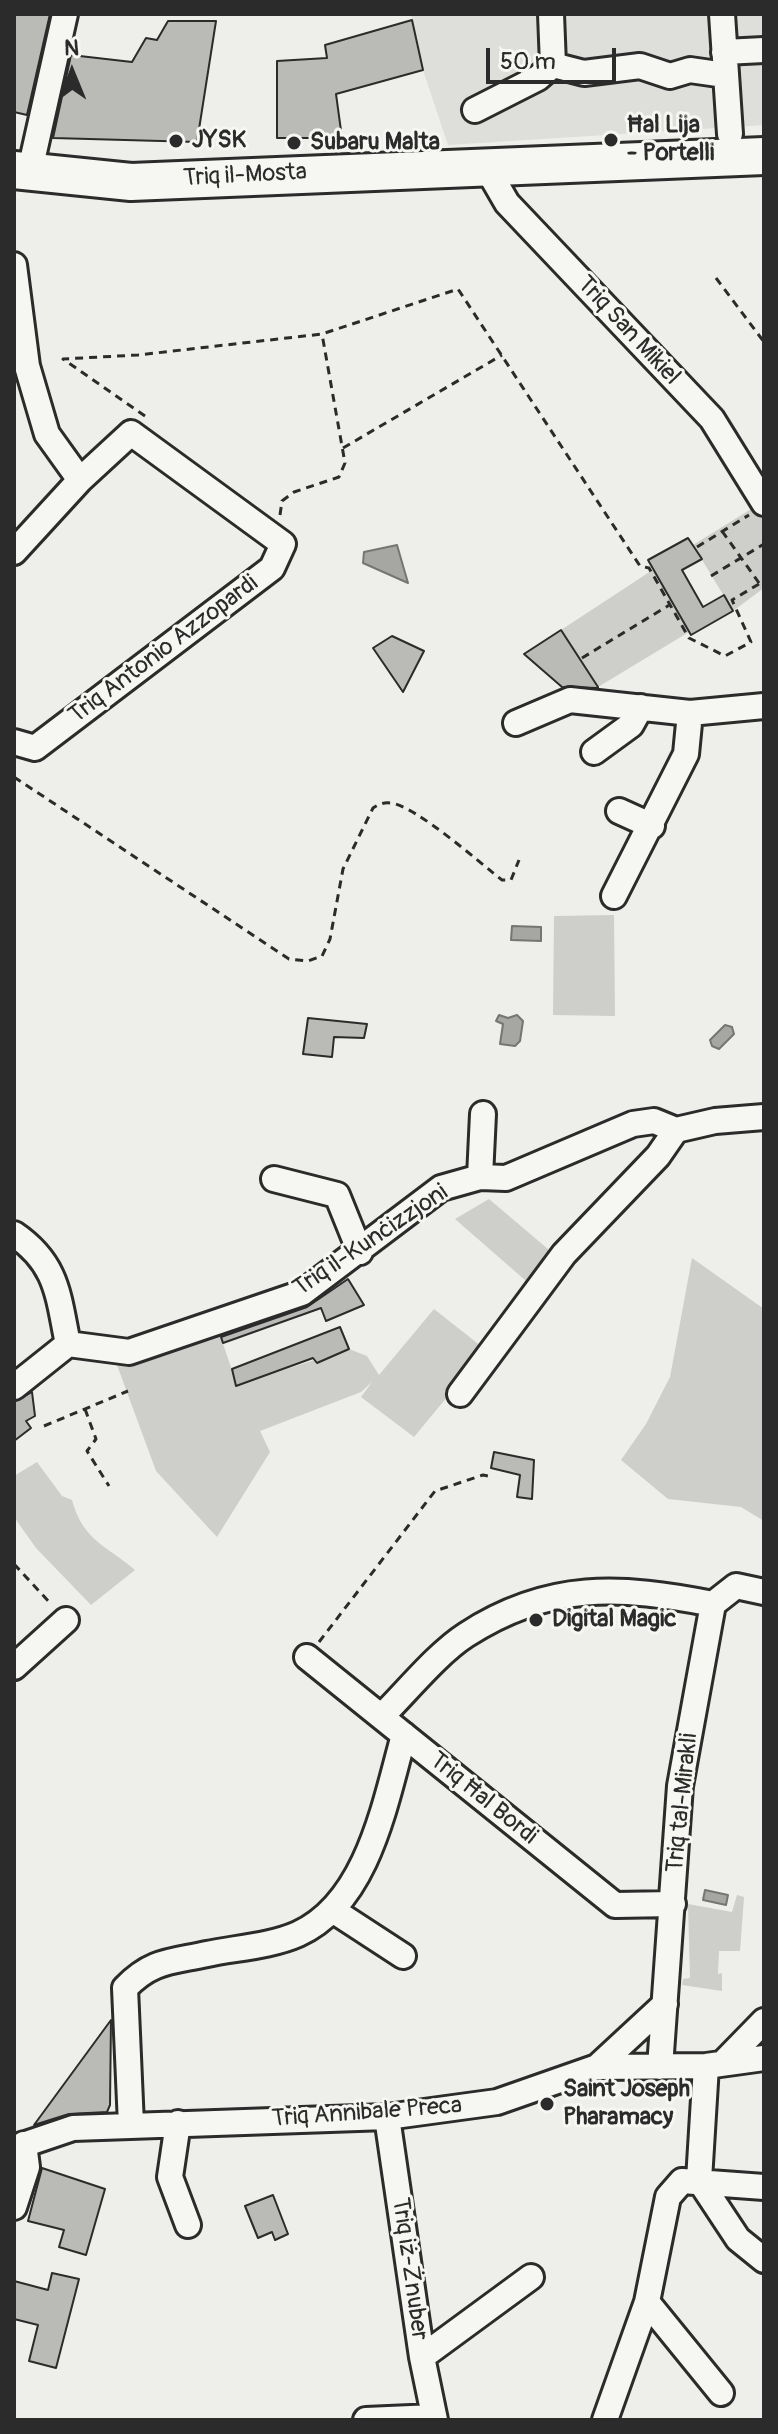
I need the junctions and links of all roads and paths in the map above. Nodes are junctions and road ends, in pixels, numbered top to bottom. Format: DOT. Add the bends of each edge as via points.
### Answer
graph roads {
  1 [pos="65,14"];
  2 [pos="551,14"];
  3 [pos="722,14"];
  4 [pos="764,50"];
  5 [pos="725,63"];
  6 [pos="553,65"];
  7 [pos="475,110"];
  8 [pos="747,134"];
  9 [pos="764,156"];
  10 [pos="20,160"];
  11 [pos="485,165"];
  12 [pos="14,265"];
  13 [pos="716,278"];
  14 [pos="322,334"];
  15 [pos="764,342"];
  16 [pos="502,355"];
  17 [pos="139,426"];
  18 [pos="343,448"];
  19 [pos="80,480"];
  20 [pos="760,507"];
  21 [pos="722,531"];
  22 [pos="285,534"];
  23 [pos="764,544"];
  24 [pos="697,547"];
  25 [pos="14,552"];
  26 [pos="740,558"];
  27 [pos="711,576"];
  28 [pos="762,583"];
  29 [pos="671,604"];
  30 [pos="582,658"];
  31 [pos="764,706"];
  32 [pos="641,707"];
  33 [pos="690,713"];
  34 [pos="516,723"];
  35 [pos="24,745"];
  36 [pos="594,752"];
  37 [pos="14,777"];
  38 [pos="619,811"];
  39 [pos="652,826"];
  40 [pos="519,860"];
  41 [pos="614,896"];
  42 [pos="483,1114"];
  43 [pos="764,1117"];
  44 [pos="676,1130"];
  45 [pos="480,1177"];
  46 [pos="274,1179"];
  47 [pos="14,1234"];
  48 [pos="360,1252"];
  49 [pos="68,1344"];
  50 [pos="14,1387"];
  51 [pos="128,1391"];
  52 [pos="460,1394"];
  53 [pos="85,1409"];
  54 [pos="44,1426"];
  55 [pos="492,1477"];
  56 [pos="109,1486"];
  57 [pos="14,1564"];
  58 [pos="764,1592"];
  59 [pos="713,1604"];
  60 [pos="66,1620"];
  61 [pos="307,1657"];
  62 [pos="14,1667"];
  63 [pos="383,1715"];
  64 [pos="404,1735"];
  65 [pos="673,1904"];
  66 [pos="334,1911"];
  67 [pos="403,1956"];
  68 [pos="665,2004"];
  69 [pos="764,2021"];
  70 [pos="764,2058"];
  71 [pos="715,2064"];
  72 [pos="597,2067"];
  73 [pos="660,2067"];
  74 [pos="387,2117"];
  75 [pos="178,2123"];
  76 [pos="131,2125"];
  77 [pos="19,2146"];
  78 [pos="699,2180"];
  79 [pos="764,2187"];
  80 [pos="14,2207"];
  81 [pos="188,2225"];
  82 [pos="764,2260"];
  83 [pos="531,2277"];
  84 [pos="647,2302"];
  85 [pos="422,2357"];
  86 [pos="721,2393"];
  87 [pos="434,2418"];
  88 [pos="366,2420"];
  89 [pos="605,2420"];
  1 -- 10 [label="street"];
  2 -- 6 [label="street"];
  3 -- 5 [label="street"];
  4 -- 5 [label="street"];
  5 -- 6 [label="street" via="670,76 640,66 584,73"];
  5 -- 8 [label="street"];
  6 -- 7 [label="street"];
  8 -- 10 [label="highway, Triq il-Mosta" via="403,152"];
  9 -- 11 [label="highway, Triq il-Mosta"];
  10 -- 11 [label="highway, Triq il-Mosta" via="131,182"];
  11 -- 20 [label="street, Triq San Mikiel" via="507,203 712,419"];
  12 -- 19 [label="street" via="27,366 47,434"];
  13 -- 15 [label="path"];
  14 -- 16 [label="path" via="458,289"];
  14 -- 17 [label="path" via="63,359"];
  14 -- 18 [label="path"];
  16 -- 18 [label="path"];
  16 -- 29 [label="path" via="640,566 649,568"];
  17 -- 19 [label="street"];
  17 -- 22 [label="street"];
  18 -- 22 [label="path" via="345,463 339,477 282,501 279,514"];
  19 -- 25 [label="street"];
  20 -- 21 [label="path"];
  21 -- 24 [label="path"];
  21 -- 26 [label="path"];
  22 -- 35 [label="street, Triq Antonio Azzopardi" via="272,568"];
  23 -- 26 [label="path"];
  26 -- 27 [label="path"];
  26 -- 28 [label="path"];
  28 -- 29 [label="path" via="732,600 751,642 725,656 689,638"];
  29 -- 30 [label="path"];
  31 -- 33 [label="street"];
  32 -- 33 [label="street"];
  32 -- 34 [label="street" via="570,700"];
  32 -- 36 [label="street" via="631,725"];
  33 -- 39 [label="street" via="686,754"];
  37 -- 40 [label="path" via="289,959 322,956 343,869 373,808 382,803 399,805 480,859 502,880 511,880"];
  38 -- 39 [label="street"];
  39 -- 41 [label="street"];
  42 -- 45 [label="street"];
  43 -- 44 [label="street, Triq il-Kunċizzjoni"];
  44 -- 45 [label="street, Triq il-Kunċizzjoni" via="654,1121 633,1124 506,1178"];
  44 -- 52 [label="street" via="658,1156 564,1254"];
  45 -- 48 [label="street, Triq il-Kunċizzjoni" via="441,1188"];
  46 -- 48 [label="street" via="337,1195"];
  47 -- 49 [label="street" via="36,1249 54,1277"];
  48 -- 49 [label="street, Triq il-Kunċizzjoni" via="302,1293 129,1352"];
  49 -- 50 [label="street"];
  51 -- 53 [label="path"];
  53 -- 54 [label="path"];
  53 -- 56 [label="path" via="96,1439 87,1451"];
  55 -- 61 [label="path" via="483,1475 435,1491"];
  57 -- 60 [label="path"];
  58 -- 59 [label="street" via="736,1586"];
  59 -- 63 [label="street" via="646,1591 587,1590 530,1604 465,1635"];
  59 -- 65 [label="street, Triq tal-Mirakli" via="680,1786"];
  60 -- 62 [label="street"];
  61 -- 63 [label="street, Triq Ħal Bordi"];
  63 -- 64 [label="street, Triq Ħal Bordi"];
  64 -- 65 [label="street, Triq Ħal Bordi" via="615,1905"];
  64 -- 66 [label="street" via="357,1874"];
  65 -- 68 [label="street, Triq tal-Mirakli"];
  66 -- 67 [label="street"];
  66 -- 76 [label="street" via="297,1935 145,1968 125,1988"];
  68 -- 72 [label="street"];
  68 -- 73 [label="street, Triq tal-Mirakli"];
  69 -- 71 [label="street"];
  70 -- 71 [label="street, Triq Annibale Preca"];
  71 -- 73 [label="street, Triq Annibale Preca"];
  71 -- 78 [label="street"];
  72 -- 73 [label="street, Triq Annibale Preca"];
  72 -- 74 [label="street, Triq Annibale Preca" via="497,2102"];
  74 -- 75 [label="street, Triq Annibale Preca"];
  74 -- 85 [label="street, Triq iż-Żnuber"];
  75 -- 76 [label="street, Triq Annibale Preca"];
  75 -- 81 [label="street" via="170,2177"];
  76 -- 77 [label="street, Triq Annibale Preca" via="73,2128"];
  77 -- 80 [label="street" via="27,2167"];
  78 -- 79 [label="street"];
  78 -- 82 [label="street" via="738,2239"];
  78 -- 84 [label="street" via="682,2181 668,2197"];
  83 -- 85 [label="street"];
  84 -- 86 [label="street"];
  84 -- 89 [label="street"];
  85 -- 87 [label="street, Triq iż-Żnuber"];
  87 -- 88 [label="street"];
}
